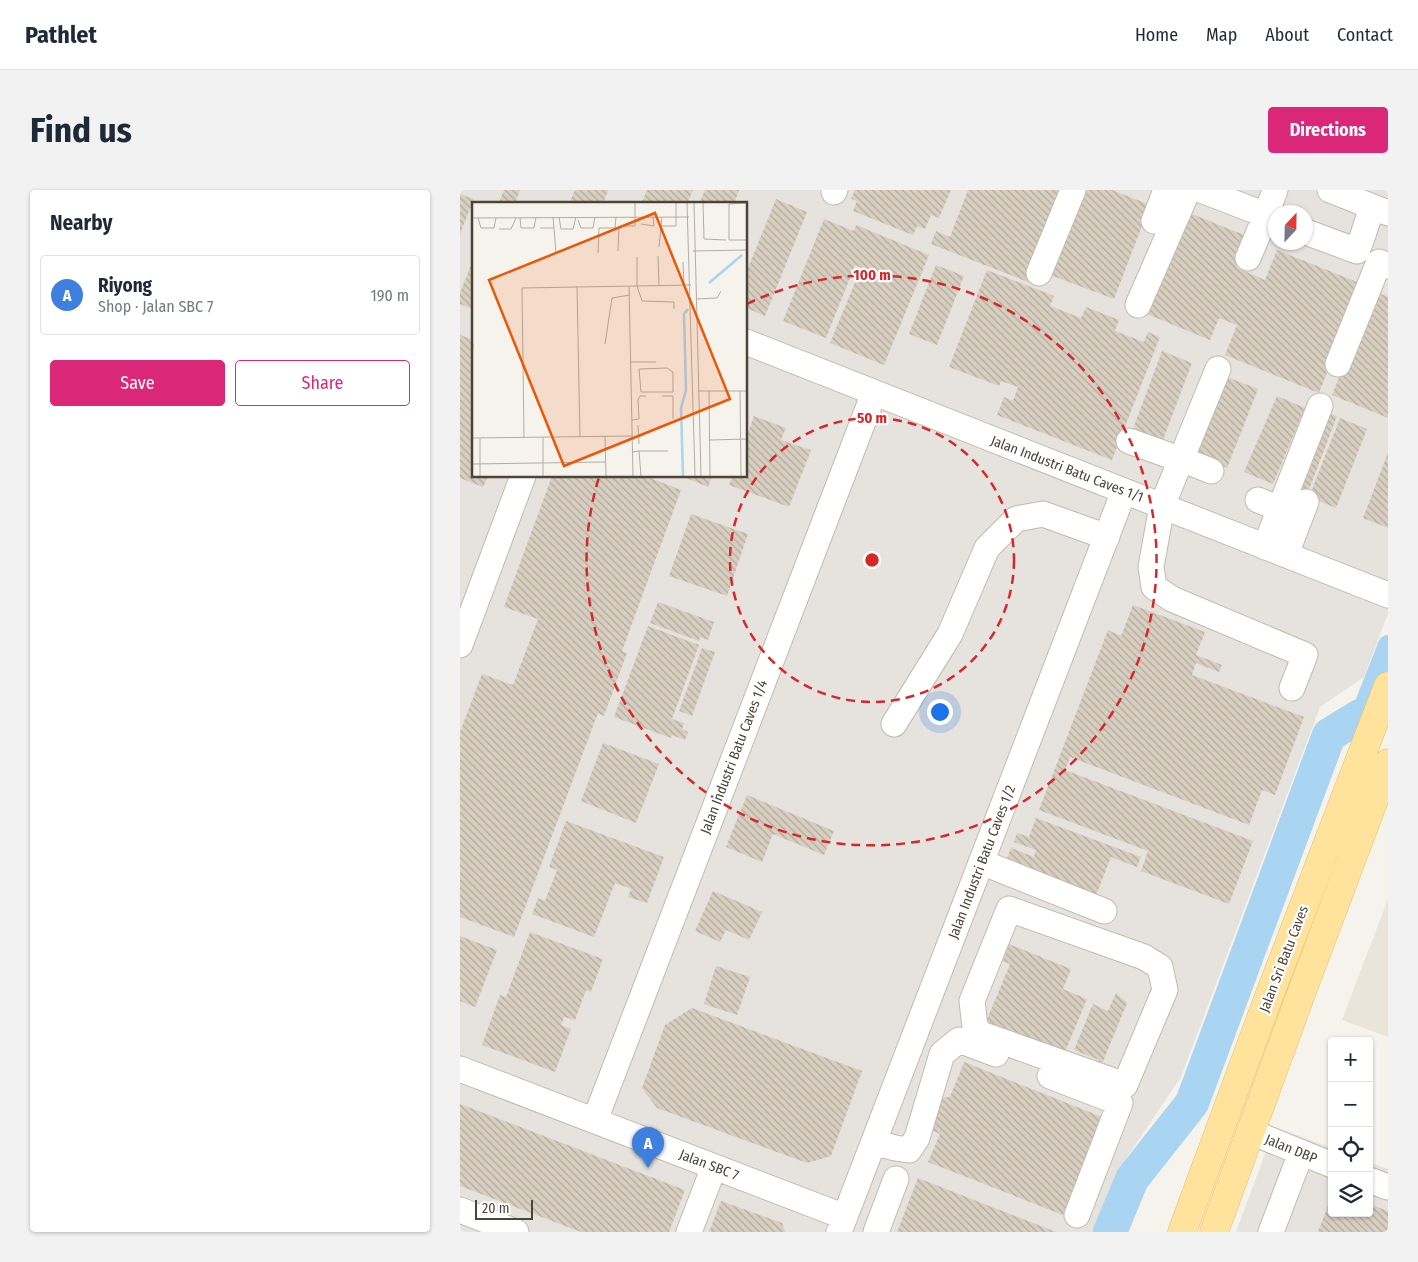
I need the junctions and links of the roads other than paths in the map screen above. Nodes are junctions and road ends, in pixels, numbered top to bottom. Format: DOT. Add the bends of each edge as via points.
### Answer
graph roads {
  1 [pos="1073,190"];
  2 [pos="1166,190"];
  3 [pos="1188,190"];
  4 [pos="1201,190"];
  5 [pos="1275,190"];
  6 [pos="1330,190"];
  7 [pos="1384,211"];
  8 [pos="1266,215"];
  9 [pos="1154,221"];
  10 [pos="1313,235"];
  11 [pos="1248,258"];
  12 [pos="1388,266"];
  13 [pos="1039,273"];
  14 [pos="1138,305"];
  15 [pos="748,343"];
  16 [pos="1213,364"];
  17 [pos="1338,364"];
  18 [pos="874,393"];
  19 [pos="1320,406"];
  20 [pos="1129,441"];
  21 [pos="1174,457"];
  22 [pos="1210,471"];
  23 [pos="522,478"];
  24 [pos="1124,491"];
  25 [pos="1306,502"];
  26 [pos="1155,503"];
  27 [pos="1106,537"];
  28 [pos="1275,550"];
  29 [pos="1388,594"];
  30 [pos="460,645"];
  31 [pos="1388,686"];
  32 [pos="1292,688"];
  33 [pos="894,724"];
  34 [pos="1388,763"];
  35 [pos="981,862"];
  36 [pos="969,893"];
  37 [pos="1009,909"];
  38 [pos="1104,911"];
  39 [pos="912,1041"];
  40 [pos="942,1054"];
  41 [pos="460,1068"];
  42 [pos="594,1120"];
  43 [pos="1250,1132"];
  44 [pos="874,1142"];
  45 [pos="1301,1153"];
  46 [pos="1328,1163"];
  47 [pos="714,1166"];
  48 [pos="859,1181"];
  49 [pos="1373,1181"];
  50 [pos="1388,1187"];
  51 [pos="460,1210"];
  52 [pos="1077,1215"];
  53 [pos="842,1228"];
  54 [pos="516,1232"];
  55 [pos="689,1232"];
  56 [pos="876,1232"];
  57 [pos="1182,1232"];
  58 [pos="1214,1232"];
  59 [pos="1271,1232"];
  1 -- 13 [label="street"];
  2 -- 9 [label="street"];
  3 -- 14 [label="street"];
  4 -- 8 [label="street"];
  5 -- 8 [label="street"];
  6 -- 7 [label="street"];
  7 -- 10 [label="street" via="1356,251"];
  8 -- 11 [label="street"];
  12 -- 17 [label="street" via="1379,262"];
  15 -- 18 [label="street, Jalan Industri Batu Caves 1/1"];
  16 -- 21 [label="street"];
  18 -- 24 [label="street, Jalan Industri Batu Caves 1/1"];
  18 -- 42 [label="street, Jalan Industri Batu Caves 1/4"];
  19 -- 28 [label="street" via="1269,505"];
  20 -- 21 [label="street"];
  21 -- 22 [label="street"];
  21 -- 26 [label="street"];
  23 -- 30 [label="street"];
  24 -- 26 [label="street, Jalan Industri Batu Caves 1/1"];
  24 -- 27 [label="street, Jalan Industri Batu Caves 1/2"];
  25 -- 28 [label="street"];
  26 -- 28 [label="street, Jalan Industri Batu Caves 1/1"];
  26 -- 32 [label="street" via="1151,567 1154,587 1172,599 1305,654"];
  27 -- 33 [label="street" via="1043,514 1016,519 987,548 950,634"];
  27 -- 35 [label="street, Jalan Industri Batu Caves 1/2"];
  28 -- 29 [label="street, Jalan Industri Batu Caves 1/1"];
  31 -- 57 [label="main road, Jalan Sri Batu Caves"];
  34 -- 43 [label="main road, Jalan Sri Batu Caves"];
  35 -- 36 [label="street, Jalan Industri Batu Caves 1/2"];
  35 -- 38 [label="street"];
  36 -- 37 [label="street"];
  36 -- 39 [label="street, Jalan Industri Batu Caves 1/2"];
  37 -- 37 [label="street" via="972,1001 975,1027 981,1034 1125,1085 1166,990 1160,967 1144,958"];
  39 -- 40 [label="street"];
  39 -- 44 [label="street, Jalan Industri Batu Caves 1/2"];
  40 -- 44 [label="street" via="917,1138 909,1150"];
  40 -- 52 [label="street" via="959,1040 1120,1103"];
  41 -- 42 [label="street, Jalan SBC 7"];
  42 -- 47 [label="street, Jalan SBC 7"];
  43 -- 45 [label="street, Jalan DBP"];
  43 -- 58 [label="main road, Jalan Sri Batu Caves"];
  44 -- 48 [label="street, Jalan Industri Batu Caves 1/2"];
  45 -- 46 [label="street, Jalan DBP"];
  45 -- 59 [label="street"];
  47 -- 53 [label="street, Jalan SBC 7"];
  47 -- 55 [label="street"];
  48 -- 53 [label="street, Jalan Industri Batu Caves 1/2"];
  48 -- 56 [label="street" via="894,1186"];
  49 -- 50 [label="street"];
  51 -- 54 [label="street"];
}
